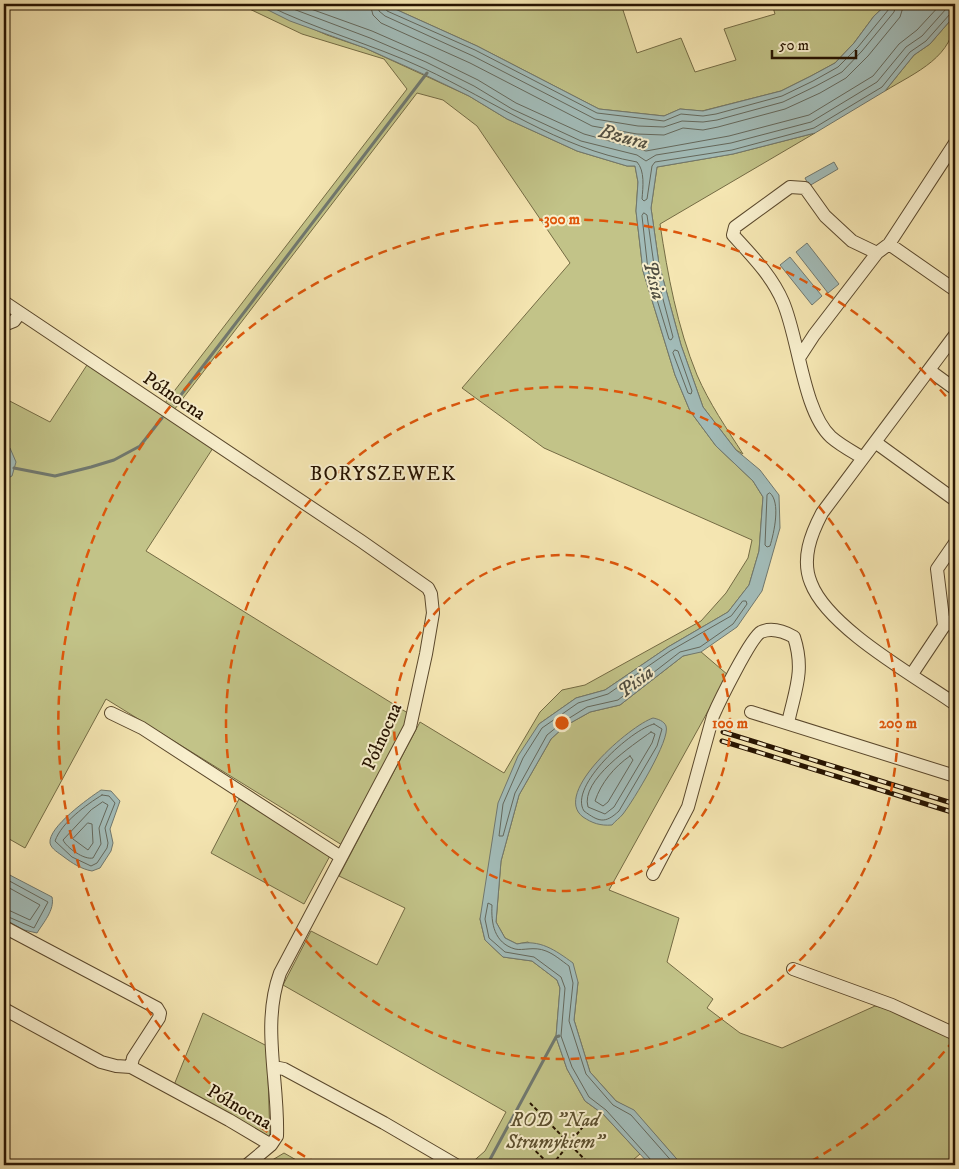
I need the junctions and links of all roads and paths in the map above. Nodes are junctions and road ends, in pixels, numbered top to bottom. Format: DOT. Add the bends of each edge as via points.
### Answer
graph roads {
  1 [pos="955,142"];
  2 [pos="889,244"];
  3 [pos="877,253"];
  4 [pos="955,290"];
  5 [pos="4,302"];
  6 [pos="20,313"];
  7 [pos="4,325"];
  8 [pos="955,335"];
  9 [pos="799,358"];
  10 [pos="929,370"];
  11 [pos="955,389"];
  12 [pos="875,442"];
  13 [pos="863,458"];
  14 [pos="955,500"];
  15 [pos="955,543"];
  16 [pos="955,620"];
  17 [pos="944,626"];
  18 [pos="912,674"];
  19 [pos="955,704"];
  20 [pos="111,712"];
  21 [pos="751,712"];
  22 [pos="788,723"];
  23 [pos="955,776"];
  24 [pos="341,857"];
  25 [pos="653,874"];
  26 [pos="4,927"];
  27 [pos="793,969"];
  28 [pos="4,1009"];
  29 [pos="955,1034"];
  30 [pos="131,1066"];
  31 [pos="274,1067"];
  32 [pos="530,1103"];
  33 [pos="590,1118"];
  34 [pos="516,1133"];
  35 [pos="570,1144"];
  36 [pos="271,1145"];
  37 [pos="248,1165"];
  38 [pos="456,1165"];
  39 [pos="551,1165"];
  40 [pos="590,1165"];
  1 -- 2 [label="street"];
  2 -- 3 [label="street"];
  2 -- 4 [label="street"];
  3 -- 9 [label="street"];
  3 -- 9 [label="street" via="852,241 825,216 805,188 790,187 735,227 733,236 771,278 783,300"];
  5 -- 6 [label="street, Północna"];
  6 -- 7 [label="street" via="14,321"];
  6 -- 24 [label="street, Północna" via="428,588 433,613 410,727"];
  8 -- 10 [label="street"];
  9 -- 13 [label="street" via="815,414 831,437"];
  10 -- 11 [label="street"];
  10 -- 12 [label="street"];
  12 -- 13 [label="street"];
  12 -- 14 [label="street"];
  13 -- 18 [label="street" via="811,534 808,552 810,582 830,611 852,634"];
  15 -- 17 [label="street" via="937,569"];
  16 -- 17 [label="street"];
  17 -- 18 [label="street"];
  18 -- 19 [label="street"];
  20 -- 24 [label="street" via="142,728"];
  21 -- 22 [label="street"];
  22 -- 23 [label="street"];
  22 -- 25 [label="street" via="801,666 800,655 794,637 770,629 759,632 719,703 710,724 688,807"];
  24 -- 31 [label="street, Północna" via="280,972 273,992"];
  26 -- 30 [label="street" via="157,1008 159,1018"];
  27 -- 29 [label="street" via="892,1005"];
  28 -- 30 [label="street" via="101,1062"];
  30 -- 36 [label="street, Północna"];
  31 -- 36 [label="street, Północna" via="277,1136"];
  31 -- 38 [label="street" via="284,1069"];
  32 -- 35 [label="path"];
  33 -- 35 [label="path"];
  34 -- 39 [label="path"];
  35 -- 39 [label="path"];
  35 -- 40 [label="path"];
  36 -- 37 [label="street"];
}
